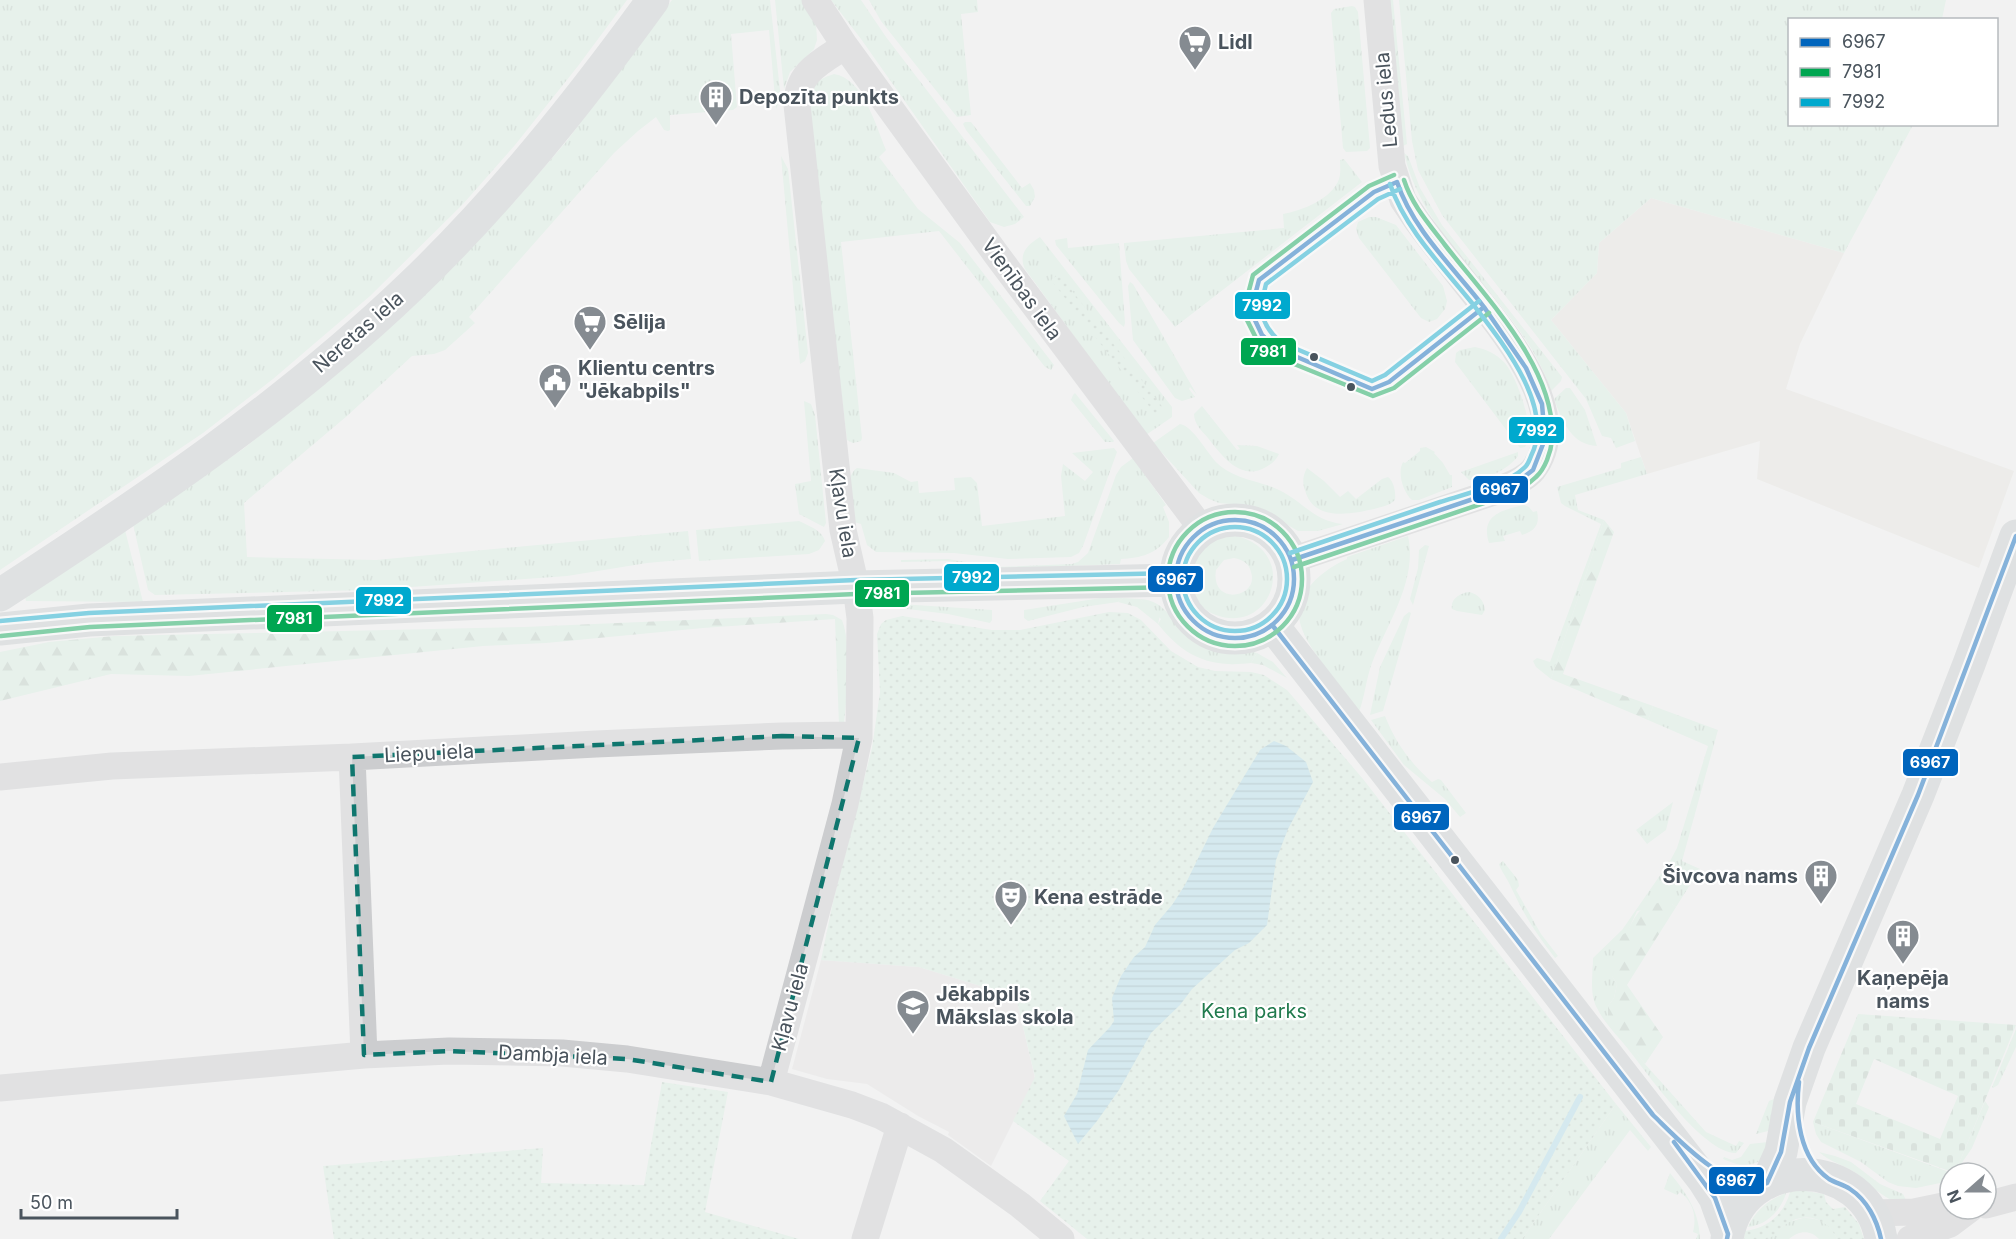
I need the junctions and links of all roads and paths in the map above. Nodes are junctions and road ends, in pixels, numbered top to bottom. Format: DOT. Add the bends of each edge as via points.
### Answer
graph roads {
  1 [pos="653,0"];
  2 [pos="815,0"];
  3 [pos="1377,0"];
  4 [pos="845,46"];
  5 [pos="1202,529"];
  6 [pos="2014,548"];
  7 [pos="1292,560"];
  8 [pos="1176,580"];
  9 [pos="856,587"];
  10 [pos="0,595"];
  11 [pos="1273,626"];
  12 [pos="0,629"];
  13 [pos="859,738"];
  14 [pos="352,757"];
  15 [pos="0,777"];
  16 [pos="364,1055"];
  17 [pos="1799,1078"];
  18 [pos="771,1082"];
  19 [pos="0,1088"];
  20 [pos="1653,1115"];
  21 [pos="900,1126"];
  22 [pos="1826,1177"];
  23 [pos="1765,1184"];
  24 [pos="2016,1197"];
  25 [pos="1998,1202"];
  26 [pos="1938,1207"];
  27 [pos="1954,1221"];
  28 [pos="1876,1226"];
  29 [pos="1727,1236"];
  30 [pos="865,1239"];
  31 [pos="1061,1239"];
  32 [pos="1910,1239"];
  1 -- 10 [label="main road, Neretas iela" via="519,173 401,295 233,436"];
  2 -- 4 [label="street"];
  3 -- 7 [label="street, Ledus iela" via="1392,166 1403,200 1518,353 1541,404 1544,452 1525,477 1494,492"];
  4 -- 5 [label="street, Vienības iela" via="1080,369"];
  4 -- 9 [label="street, Kļavu iela" via="804,78 797,105 843,530"];
  5 -- 7 [label="main road" via="1222,520 1244,520 1265,527 1282,541"];
  5 -- 8 [label="main road" via="1178,560"];
  6 -- 17 [label="main road" via="1918,795"];
  7 -- 11 [label="main road" via="1292,596"];
  8 -- 9 [label="main road"];
  8 -- 11 [label="main road" via="1180,602 1192,620 1210,633 1231,638 1253,636"];
  9 -- 12 [label="main road" via="89,620"];
  9 -- 13 [label="street, Kļavu iela" via="860,618"];
  11 -- 20 [label="main road"];
  13 -- 14 [label="street, Liepu iela" via="782,736"];
  13 -- 18 [label="street, Kļavu iela"];
  14 -- 15 [label="street, Liepu iela" via="112,766"];
  14 -- 16 [label="street"];
  16 -- 18 [label="street, Dambja iela" via="448,1051 562,1053"];
  16 -- 19 [label="street, Dambja iela"];
  17 -- 22 [label="main road" via="1801,1134"];
  17 -- 23 [label="main road" via="1787,1110 1781,1152"];
  18 -- 21 [label="street, Dambja iela" via="859,1107"];
  20 -- 23 [label="main road" via="1714,1170 1750,1183"];
  20 -- 29 [label="main road" via="1711,1191"];
  21 -- 30 [label="street"];
  21 -- 31 [label="street, Dambja iela" via="943,1150"];
  22 -- 23 [label="main road" via="1786,1175"];
  22 -- 28 [label="main road" via="1853,1190"];
  23 -- 29 [label="main road" via="1740,1205"];
  24 -- 25 [label="street"];
  26 -- 28 [label="street"];
  27 -- 32 [label="street"];
}
